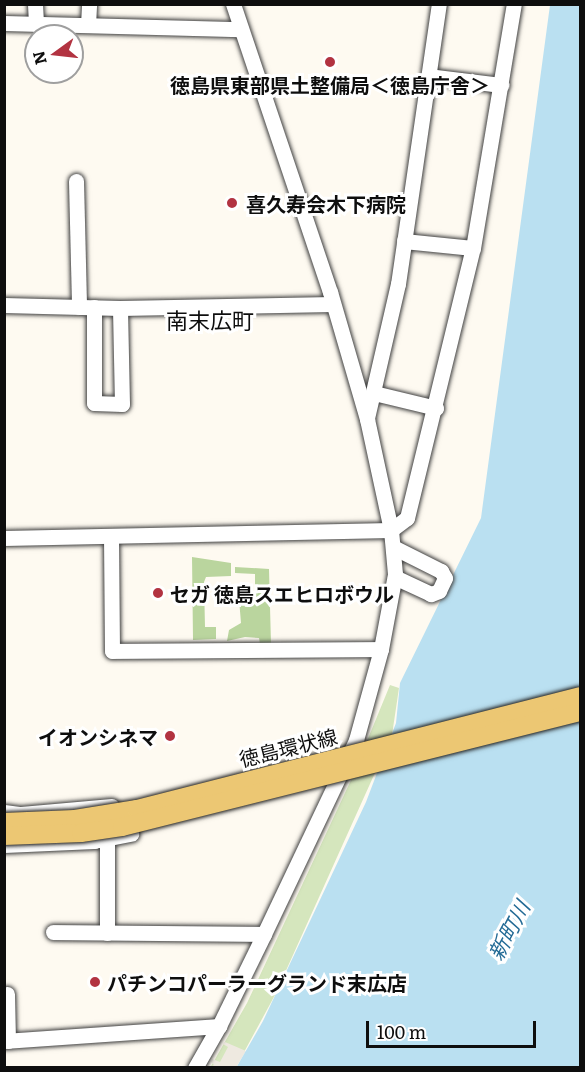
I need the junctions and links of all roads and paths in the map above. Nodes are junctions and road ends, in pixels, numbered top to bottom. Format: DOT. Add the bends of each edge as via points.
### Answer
graph roads {
  1 [pos="35,4"];
  2 [pos="89,4"];
  3 [pos="233,4"];
  4 [pos="439,4"];
  5 [pos="514,4"];
  6 [pos="4,23"];
  7 [pos="36,24"];
  8 [pos="84,25"];
  9 [pos="88,25"];
  10 [pos="241,28"];
  11 [pos="429,76"];
  12 [pos="501,85"];
  13 [pos="76,181"];
  14 [pos="404,241"];
  15 [pos="473,248"];
  16 [pos="333,304"];
  17 [pos="4,305"];
  18 [pos="86,307"];
  19 [pos="120,308"];
  20 [pos="374,393"];
  21 [pos="436,408"];
  22 [pos="367,418"];
  23 [pos="391,530"];
  24 [pos="111,536"];
  25 [pos="4,538"];
  26 [pos="393,547"];
  27 [pos="395,577"];
  28 [pos="381,649"];
  29 [pos="580,696"];
  30 [pos="580,712"];
  31 [pos="343,768"];
  32 [pos="325,773"];
  33 [pos="189,792"];
  34 [pos="126,804"];
  35 [pos="54,810"];
  36 [pos="4,812"];
  37 [pos="197,817"];
  38 [pos="4,822"];
  39 [pos="127,835"];
  40 [pos="4,836"];
  41 [pos="107,838"];
  42 [pos="53,844"];
  43 [pos="4,845"];
  44 [pos="53,932"];
  45 [pos="107,933"];
  46 [pos="264,934"];
  47 [pos="7,994"];
  48 [pos="219,1026"];
  49 [pos="6,1041"];
  50 [pos="195,1068"];
  1 -- 7 [label="street"];
  2 -- 9 [label="street"];
  3 -- 10 [label="street"];
  4 -- 11 [label="street"];
  5 -- 12 [label="street"];
  6 -- 7 [label="street"];
  8 -- 9 [label="street"];
  9 -- 10 [label="street"];
  10 -- 16 [label="street"];
  11 -- 12 [label="street"];
  11 -- 14 [label="street"];
  12 -- 15 [label="street"];
  13 -- 18 [label="street"];
  14 -- 15 [label="street"];
  14 -- 20 [label="street"];
  15 -- 21 [label="street"];
  16 -- 19 [label="street"];
  16 -- 22 [label="street"];
  17 -- 18 [label="street"];
  18 -- 19 [label="street"];
  18 -- 19 [label="street" via="94,403 122,404"];
  20 -- 21 [label="street"];
  20 -- 22 [label="street"];
  21 -- 23 [label="street" via="407,518"];
  22 -- 23 [label="street"];
  23 -- 24 [label="street"];
  23 -- 26 [label="street"];
  24 -- 25 [label="street"];
  24 -- 28 [label="street" via="112,651"];
  26 -- 27 [label="street"];
  26 -- 27 [label="street" via="441,571 445,578 440,591 431,594"];
  27 -- 28 [label="street"];
  28 -- 31 [label="street" via="356,741"];
  29 -- 38 [label="main road, 徳島環状線, bridge" via="137,809 75,819"];
  30 -- 40 [label="main road, 徳島環状線, bridge" via="122,827"];
  31 -- 32 [label="street"];
  31 -- 46 [label="street"];
  32 -- 33 [label="street" via="247,779"];
  32 -- 37 [label="street"];
  33 -- 34 [label="street"];
  33 -- 37 [label="street"];
  34 -- 35 [label="street"];
  34 -- 39 [label="street"];
  35 -- 36 [label="street"];
  35 -- 42 [label="street"];
  37 -- 39 [label="street"];
  39 -- 41 [label="street"];
  41 -- 42 [label="street"];
  41 -- 45 [label="street"];
  42 -- 43 [label="street"];
  44 -- 45 [label="street"];
  45 -- 46 [label="street"];
  46 -- 48 [label="street"];
  47 -- 49 [label="street"];
  48 -- 49 [label="street"];
  48 -- 50 [label="street"];
}
